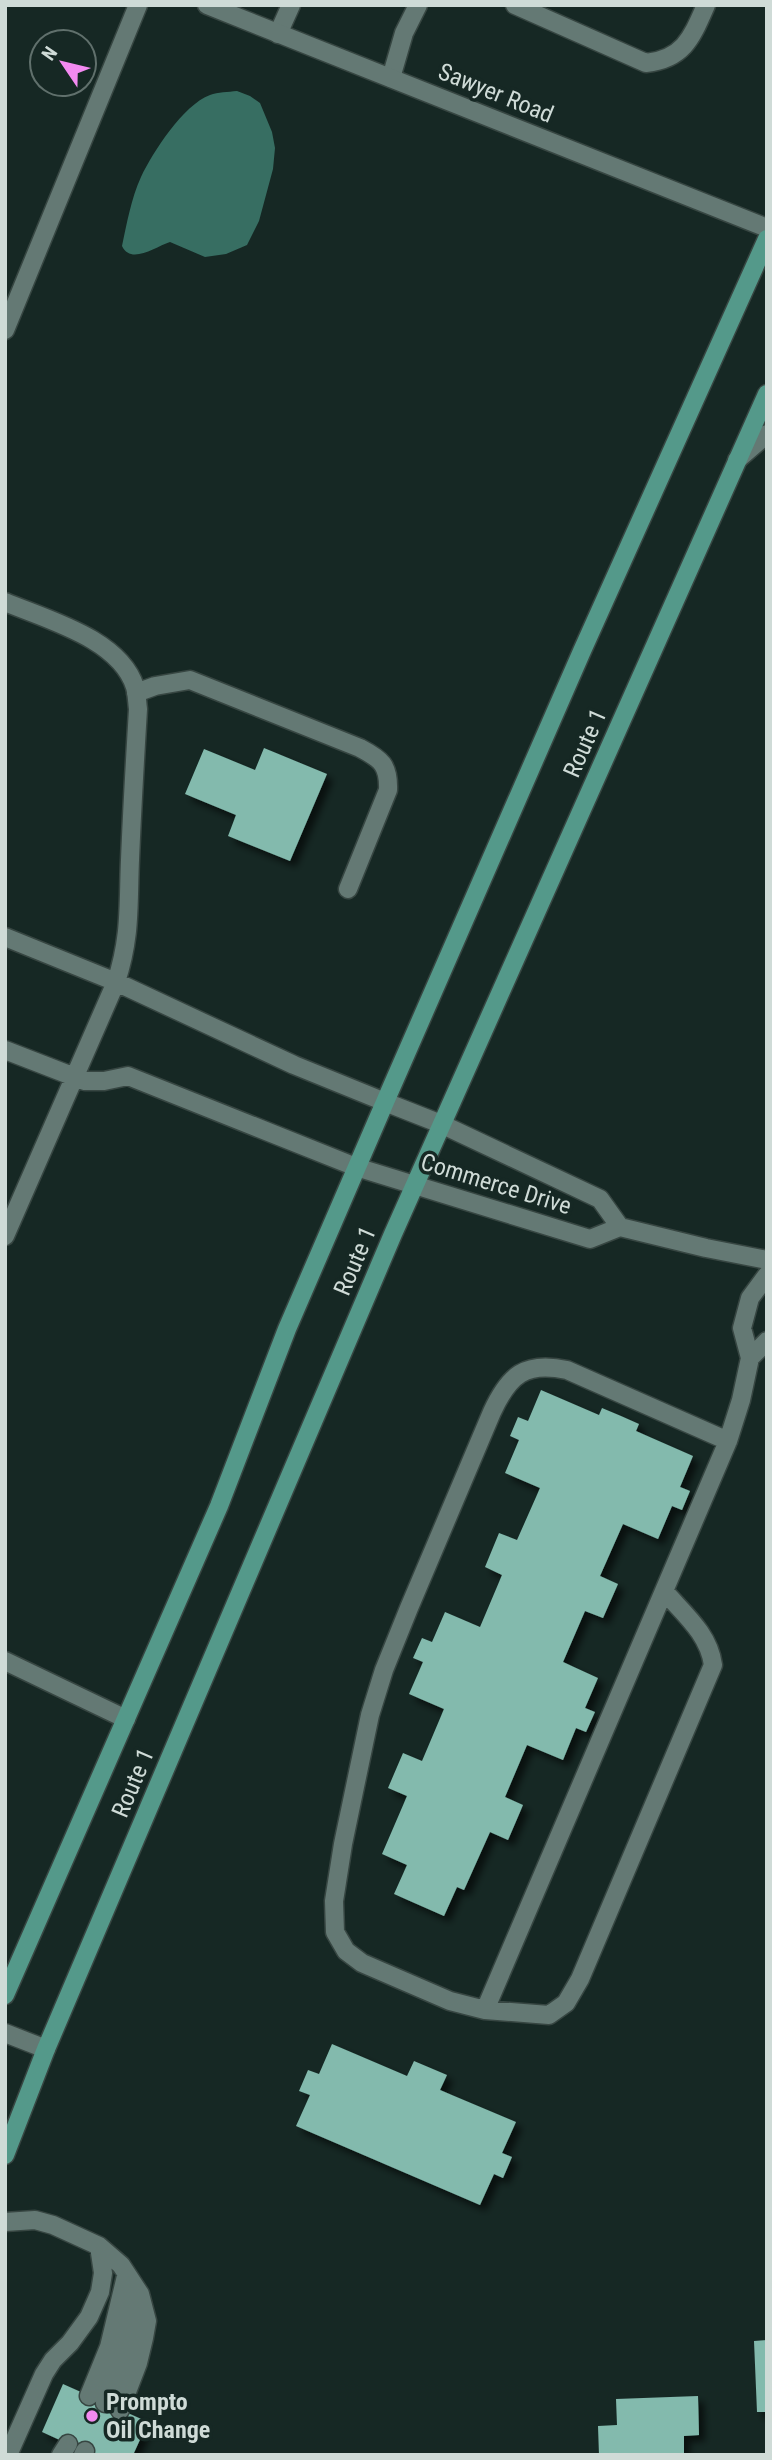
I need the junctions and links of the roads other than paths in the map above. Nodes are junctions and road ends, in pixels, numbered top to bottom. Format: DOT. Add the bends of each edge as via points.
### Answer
graph roads {
  1 [pos="138,5"];
  2 [pos="207,5"];
  3 [pos="292,5"];
  4 [pos="418,5"];
  5 [pos="515,5"];
  6 [pos="706,5"];
  7 [pos="278,34"];
  8 [pos="391,78"];
  9 [pos="767,228"];
  10 [pos="767,239"];
  11 [pos="5,330"];
  12 [pos="767,394"];
  13 [pos="767,434"];
  14 [pos="737,460"];
  15 [pos="5,602"];
  16 [pos="136,693"];
  17 [pos="348,889"];
  18 [pos="5,937"];
  19 [pos="116,982"];
  20 [pos="5,1050"];
  21 [pos="73,1078"];
  22 [pos="384,1102"];
  23 [pos="441,1124"];
  24 [pos="356,1167"];
  25 [pos="415,1185"];
  26 [pos="620,1227"];
  27 [pos="5,1236"];
  28 [pos="767,1260"];
  29 [pos="767,1275"];
  30 [pos="767,1341"];
  31 [pos="750,1358"];
  32 [pos="728,1441"];
  33 [pos="664,1591"];
  34 [pos="5,1661"];
  35 [pos="126,1718"];
  36 [pos="5,1995"];
  37 [pos="485,2010"];
  38 [pos="5,2033"];
  39 [pos="46,2049"];
  40 [pos="5,2155"];
  41 [pos="5,2222"];
  42 [pos="99,2246"];
  43 [pos="127,2273"];
  44 [pos="8,2455"];
  1 -- 11 [label="street"];
  2 -- 7 [label="street, Sawyer Road"];
  3 -- 7 [label="street"];
  4 -- 8 [label="street"];
  5 -- 6 [label="street" via="646,63 665,61 685,46"];
  7 -- 8 [label="street, Sawyer Road"];
  8 -- 9 [label="street, Sawyer Road"];
  10 -- 22 [label="main road, Route 1"];
  12 -- 14 [label="main road, Route 1"];
  13 -- 14 [label="street"];
  14 -- 23 [label="main road, Route 1"];
  15 -- 16 [label="street" via="111,652 124,666"];
  16 -- 17 [label="street" via="190,680 360,748 381,761 389,777 388,790"];
  16 -- 19 [label="street" via="130,922"];
  18 -- 19 [label="street, Commerce Drive"];
  19 -- 21 [label="street"];
  19 -- 22 [label="street, Commerce Drive"];
  20 -- 21 [label="street, Commerce Drive"];
  21 -- 24 [label="street, Commerce Drive" via="104,1081 128,1076"];
  21 -- 27 [label="street"];
  22 -- 23 [label="street, Commerce Drive"];
  22 -- 24 [label="main road, Route 1"];
  23 -- 25 [label="main road, Route 1"];
  23 -- 26 [label="street, Commerce Drive" via="600,1199"];
  24 -- 25 [label="street, Commerce Drive"];
  24 -- 35 [label="main road, Route 1" via="219,1506"];
  25 -- 26 [label="street, Commerce Drive" via="590,1239"];
  25 -- 39 [label="main road, Route 1"];
  26 -- 28 [label="street"];
  29 -- 31 [label="street" via="750,1298 742,1328"];
  30 -- 31 [label="street"];
  31 -- 32 [label="street"];
  32 -- 33 [label="street"];
  32 -- 37 [label="street" via="566,1370 539,1366 507,1384 471,1461 370,1714 334,1901 335,1932 346,1951 362,1963 450,2001"];
  33 -- 37 [label="street"];
  33 -- 37 [label="street" via="706,1640 713,1665 579,1979 566,2003 549,2015"];
  34 -- 35 [label="street"];
  35 -- 36 [label="main road, Route 1"];
  38 -- 39 [label="street"];
  39 -- 40 [label="main road, Route 1"];
  41 -- 42 [label="street" via="44,2222"];
  42 -- 43 [label="street"];
  42 -- 44 [label="street" via="100,2292 89,2317 44,2374"];
  43 -- 43 [label="street" via="140,2294 146,2321 138,2363 104,2403 110,2347"];
}
